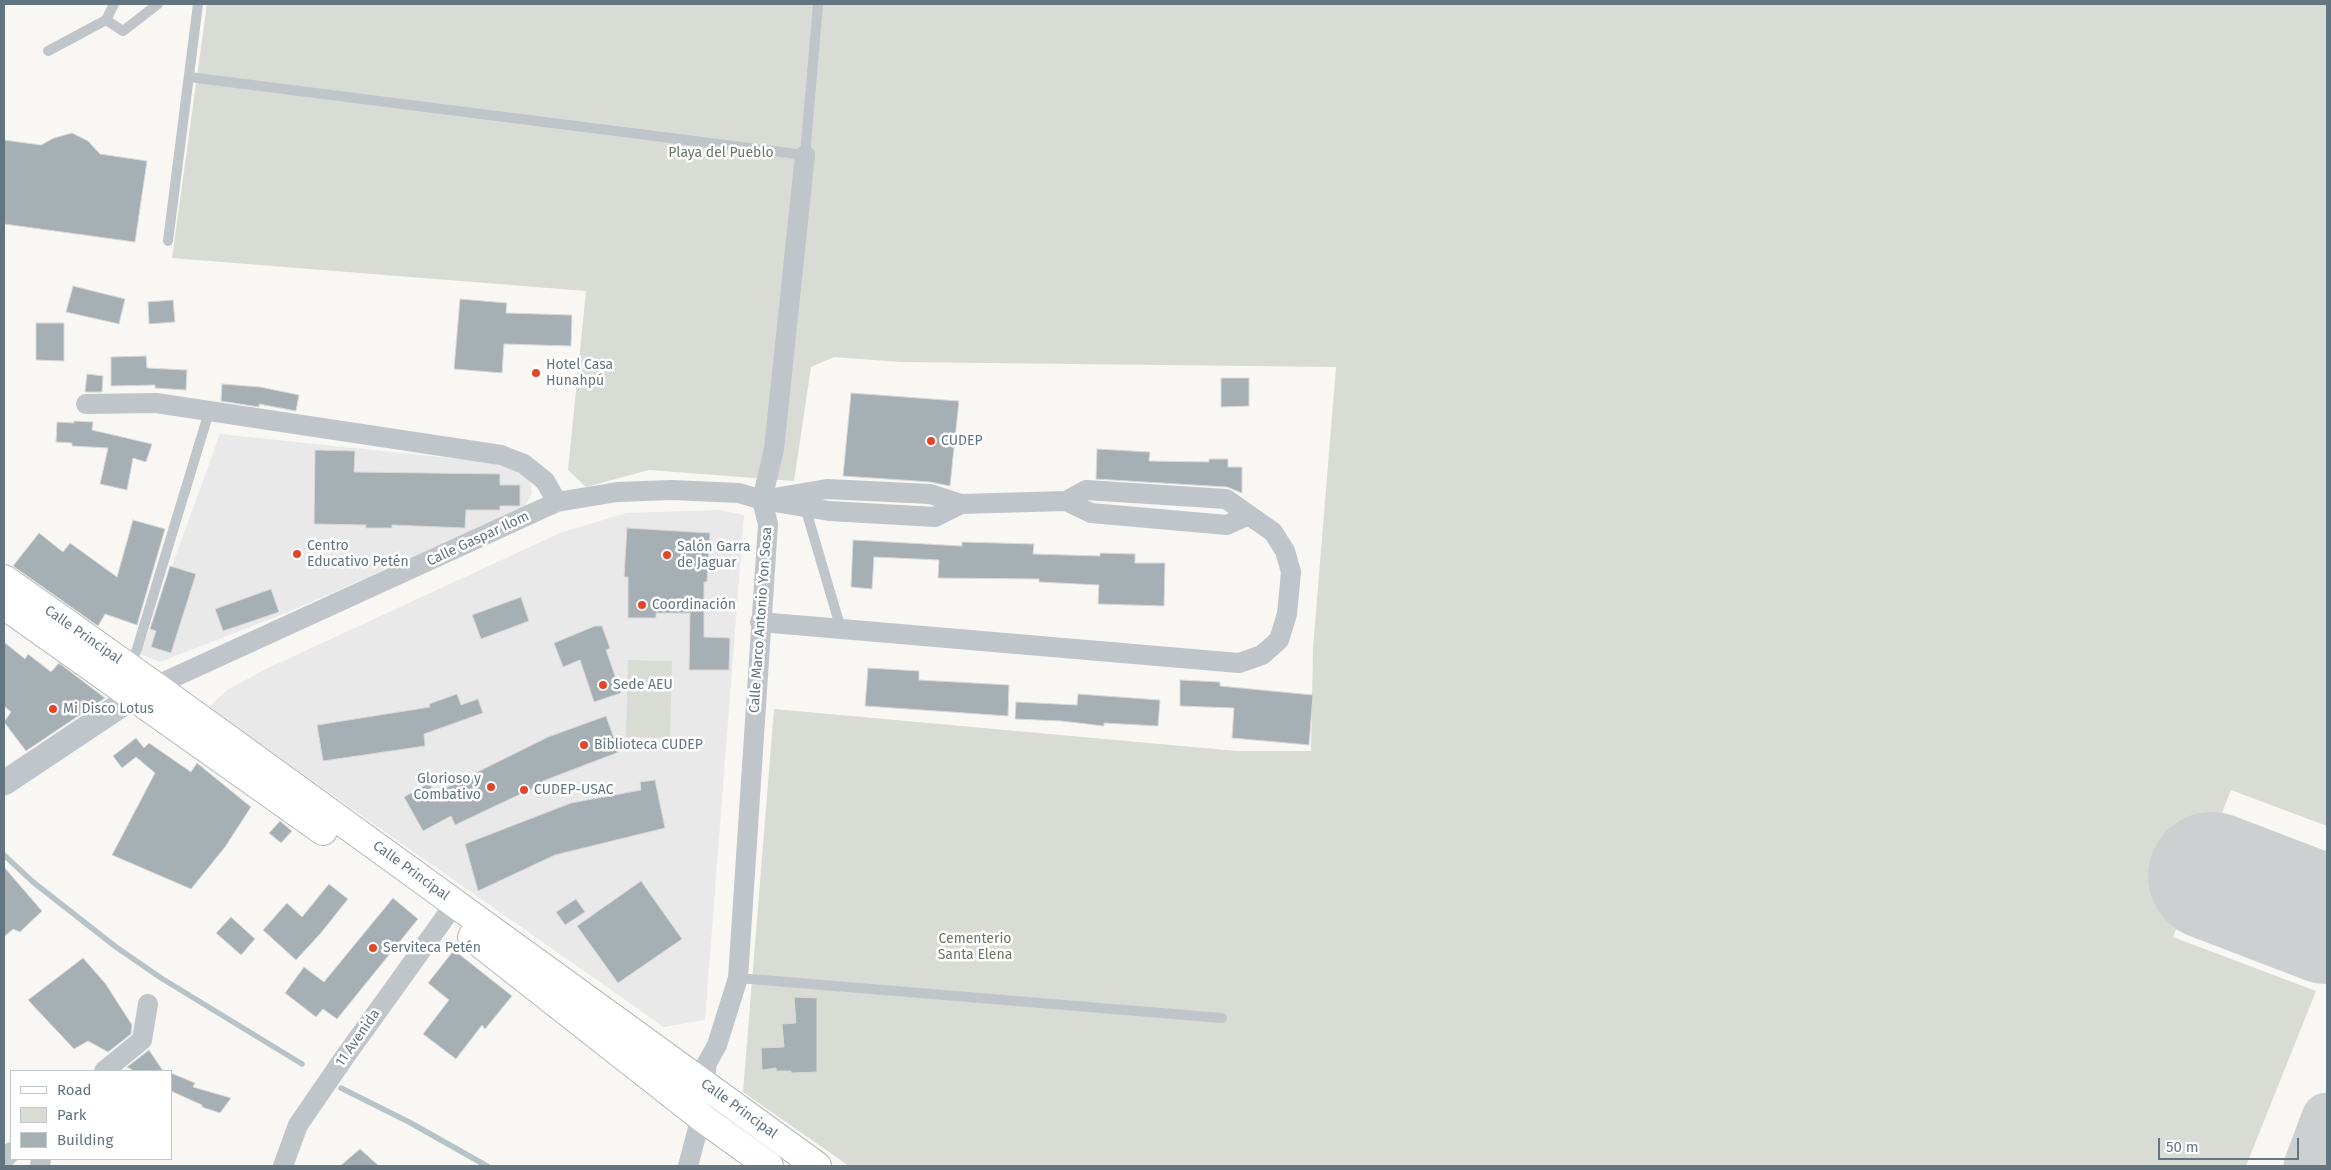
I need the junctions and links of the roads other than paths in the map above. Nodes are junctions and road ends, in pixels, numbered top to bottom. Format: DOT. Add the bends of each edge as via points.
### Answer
graph roads {
  1 [pos="114,4"];
  2 [pos="158,4"];
  3 [pos="198,4"];
  4 [pos="818,4"];
  5 [pos="106,20"];
  6 [pos="48,51"];
  7 [pos="189,77"];
  8 [pos="805,155"];
  9 [pos="168,242"];
  10 [pos="86,404"];
  11 [pos="210,412"];
  12 [pos="762,500"];
  13 [pos="557,502"];
  14 [pos="960,504"];
  15 [pos="805,507"];
  16 [pos="4,579"];
  17 [pos="4,605"];
  18 [pos="760,622"];
  19 [pos="841,629"];
  20 [pos="129,668"];
  21 [pos="144,691"];
  22 [pos="4,783"];
  23 [pos="446,916"];
  24 [pos="738,978"];
  25 [pos="148,1004"];
  26 [pos="1222,1018"];
  27 [pos="105,1070"];
  28 [pos="704,1083"];
  29 [pos="701,1117"];
  30 [pos="283,1166"];
  31 [pos="688,1166"];
  32 [pos="769,1166"];
  33 [pos="818,1166"];
  1 -- 5 [label="lane"];
  2 -- 5 [label="lane" via="123,31"];
  3 -- 7 [label="lane"];
  4 -- 8 [label="lane"];
  5 -- 6 [label="lane"];
  7 -- 8 [label="lane"];
  7 -- 9 [label="lane"];
  8 -- 12 [label="street, Calle Marco Antonio Yon Sosa" via="774,449"];
  10 -- 11 [label="street" via="156,403"];
  11 -- 13 [label="street" via="501,454 524,464 545,480"];
  11 -- 20 [label="lane"];
  12 -- 13 [label="street, Calle Gaspar Ilom" via="738,493 672,490 617,492"];
  12 -- 14 [label="street" via="827,489 930,494"];
  12 -- 15 [label="street, Calle Gaspar Ilom"];
  12 -- 18 [label="street, Calle Marco Antonio Yon Sosa" via="768,524"];
  13 -- 21 [label="street, Calle Gaspar Ilom"];
  14 -- 15 [label="street, Calle Gaspar Ilom" via="935,517"];
  14 -- 19 [label="street" via="1066,501 1090,513 1227,525 1249,515 1273,532 1285,551 1290,572 1287,614 1279,640 1262,655 1239,663"];
  15 -- 19 [label="lane"];
  16 -- 20 [label="main road, Calle Principal"];
  17 -- 21 [label="main road, Calle Principal"];
  18 -- 19 [label="street"];
  18 -- 24 [label="street, Calle Marco Antonio Yon Sosa"];
  20 -- 21 [label="main road, Calle Principal"];
  21 -- 22 [label="street"];
  21 -- 23 [label="main road, Calle Principal"];
  21 -- 28 [label="main road, Calle Principal"];
  23 -- 29 [label="main road, Calle Principal"];
  23 -- 30 [label="street, 11 Avenida" via="298,1125"];
  24 -- 26 [label="lane"];
  24 -- 28 [label="street, Calle Marco Antonio Yon Sosa" via="707,1063"];
  25 -- 27 [label="street" via="142,1040"];
  28 -- 29 [label="street, Calle Marco Antonio Yon Sosa"];
  28 -- 33 [label="main road, Calle Principal"];
  29 -- 31 [label="street, Calle Marco Antonio Yon Sosa"];
  29 -- 32 [label="main road, Calle Principal"];
}
